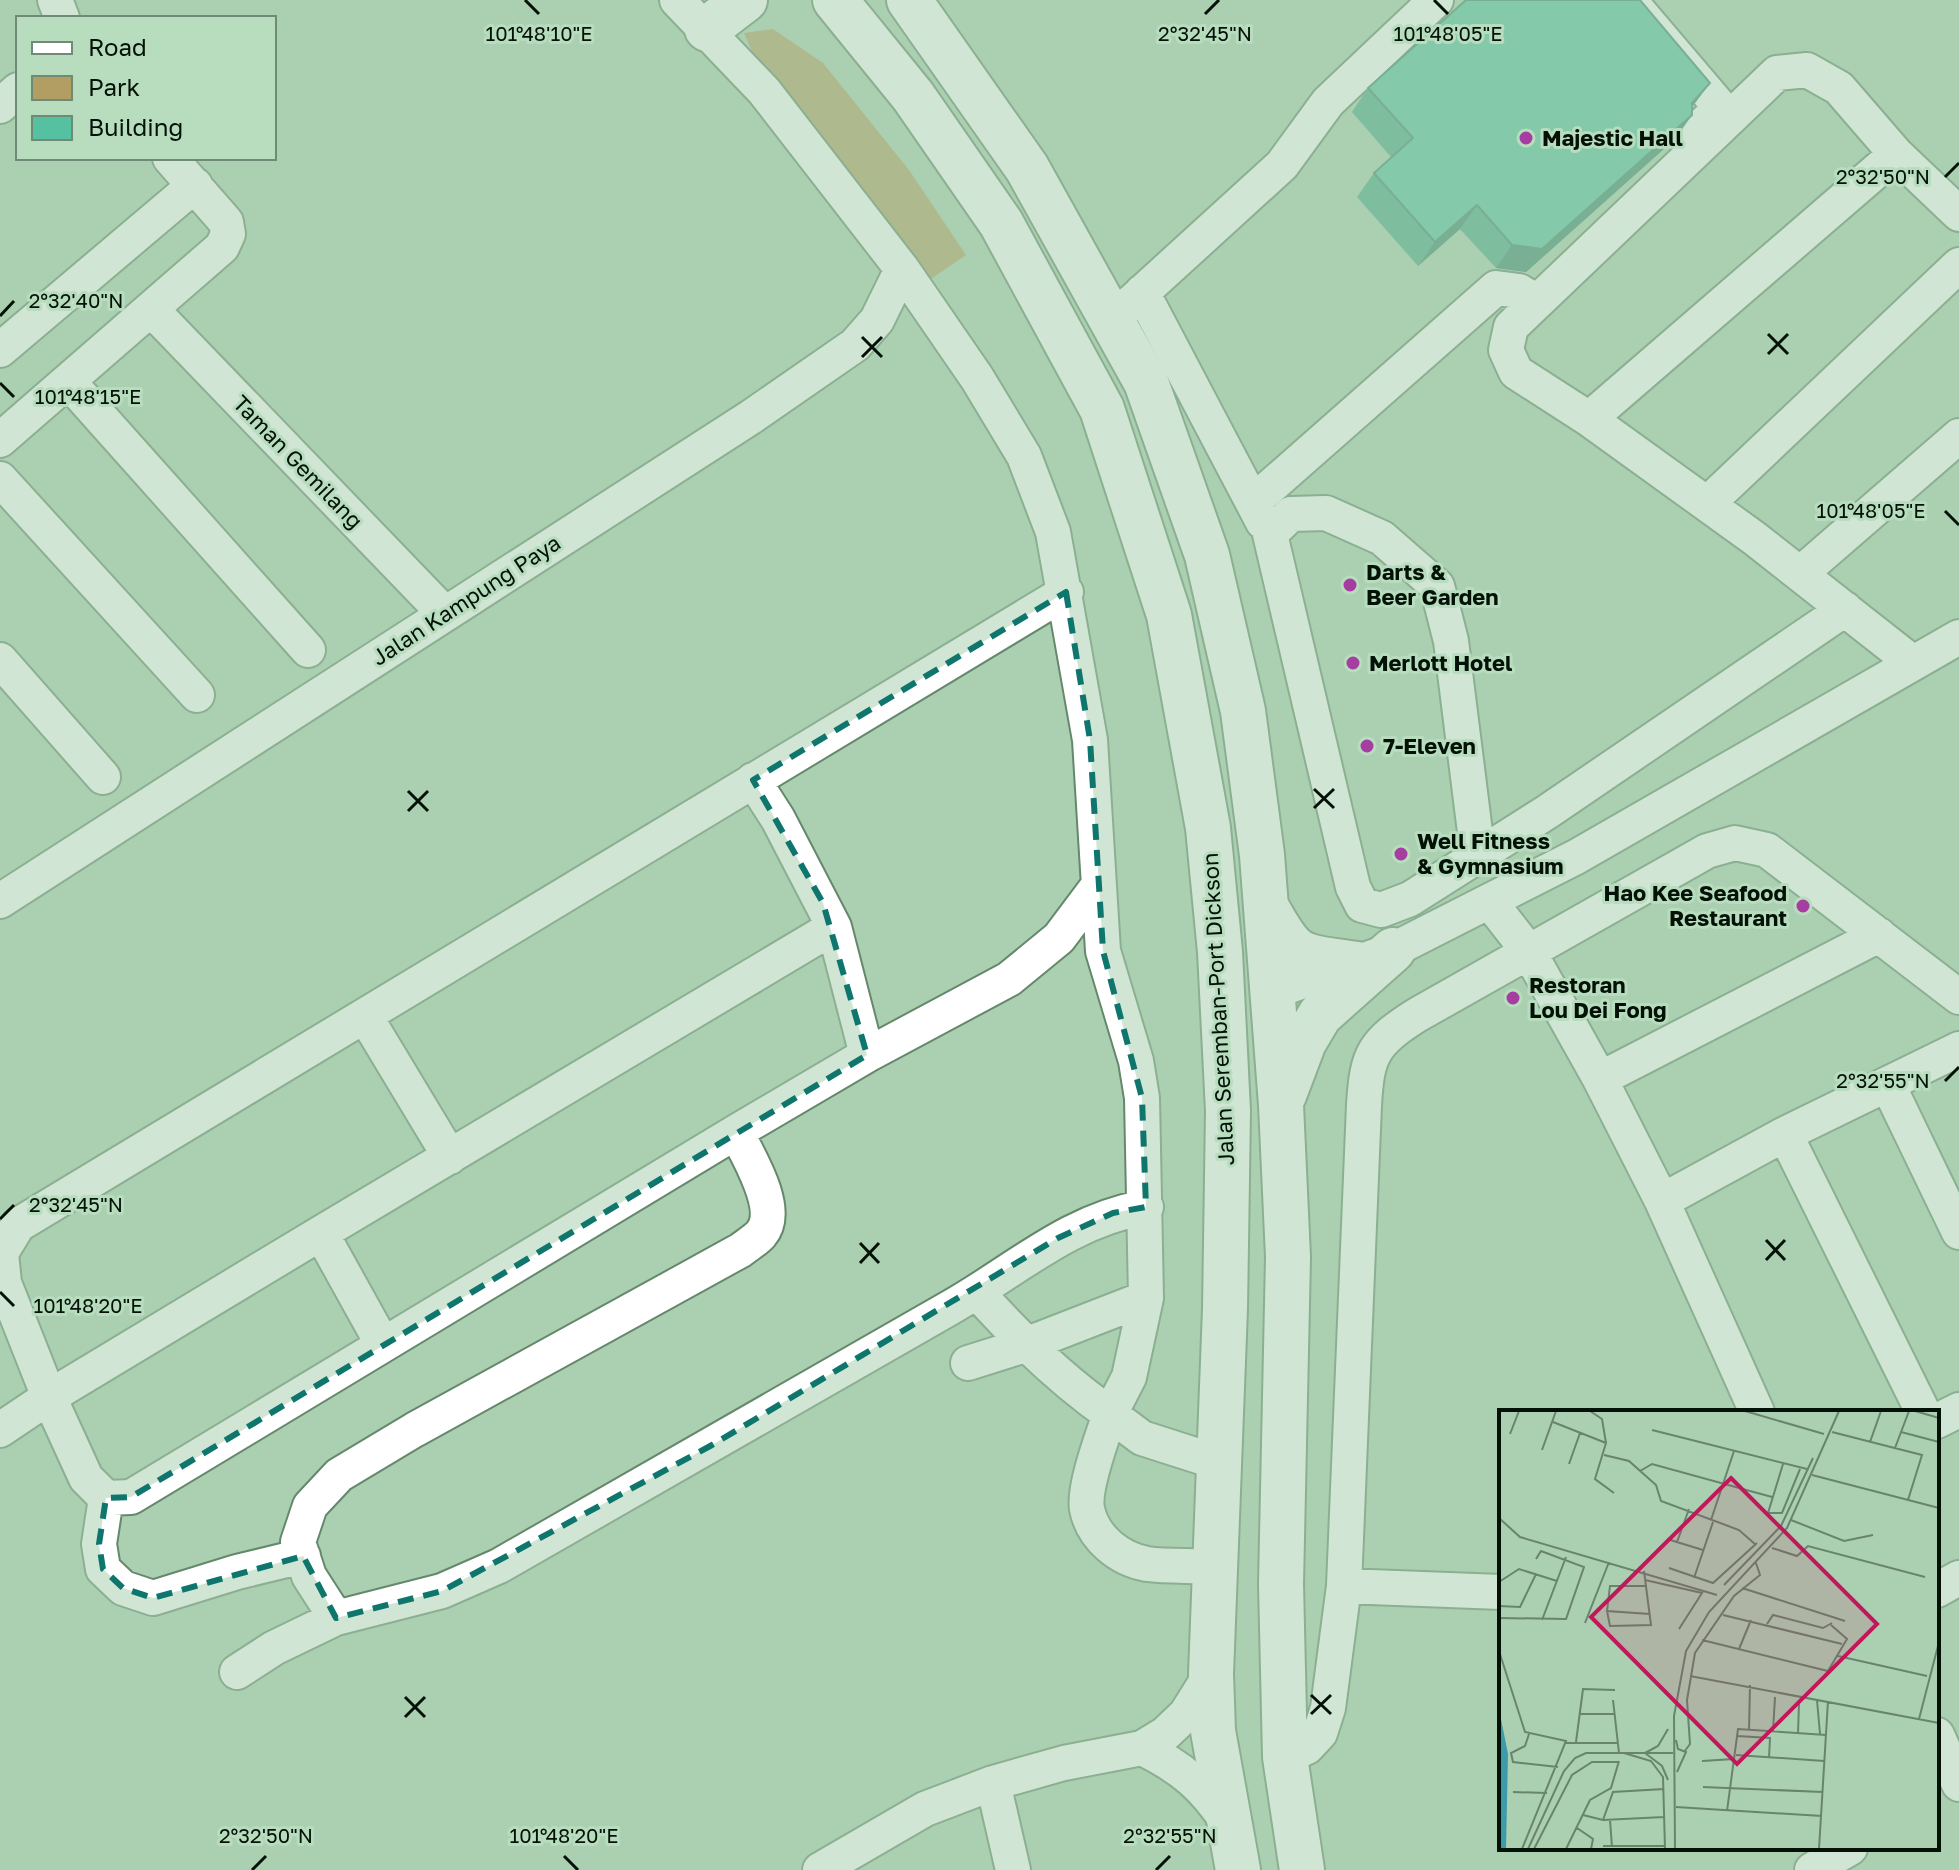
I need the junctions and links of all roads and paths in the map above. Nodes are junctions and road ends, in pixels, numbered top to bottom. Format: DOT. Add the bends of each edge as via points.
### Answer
graph roads {
  1 [pos="745,0"];
  2 [pos="835,0"];
  3 [pos="909,0"];
  4 [pos="1436,0"];
  5 [pos="1629,0"];
  6 [pos="692,14"];
  7 [pos="16,92"];
  8 [pos="0,106"];
  9 [pos="1896,154"];
  10 [pos="172,160"];
  11 [pos="195,185"];
  12 [pos="1959,214"];
  13 [pos="1959,265"];
  14 [pos="902,269"];
  15 [pos="1528,297"];
  16 [pos="1127,306"];
  17 [pos="151,309"];
  18 [pos="0,350"];
  19 [pos="68,381"];
  20 [pos="1589,419"];
  21 [pos="1959,436"];
  22 [pos="0,440"];
  23 [pos="0,479"];
  24 [pos="1253,502"];
  25 [pos="1707,504"];
  26 [pos="1280,524"];
  27 [pos="1800,574"];
  28 [pos="1066,592"];
  29 [pos="1845,609"];
  30 [pos="445,614"];
  31 [pos="1959,637"];
  32 [pos="308,650"];
  33 [pos="0,660"];
  34 [pos="1913,663"];
  35 [pos="197,695"];
  36 [pos="103,777"];
  37 [pos="753,780"];
  38 [pos="1547,812"];
  39 [pos="1478,856"];
  40 [pos="1576,857"];
  41 [pos="1098,886"];
  42 [pos="0,901"];
  43 [pos="1490,902"];
  44 [pos="1266,906"];
  45 [pos="834,927"];
  46 [pos="1879,935"];
  47 [pos="1529,952"];
  48 [pos="1375,957"];
  49 [pos="1272,992"];
  50 [pos="1959,997"];
  51 [pos="365,1016"];
  52 [pos="1959,1049"];
  53 [pos="867,1055"];
  54 [pos="1600,1079"];
  55 [pos="1888,1085"];
  56 [pos="1281,1105"];
  57 [pos="736,1132"];
  58 [pos="1785,1134"];
  59 [pos="450,1157"];
  60 [pos="1662,1201"];
  61 [pos="1146,1207"];
  62 [pos="1959,1232"];
  63 [pos="321,1233"];
  64 [pos="977,1292"];
  65 [pos="1146,1298"];
  66 [pos="1225,1309"];
  67 [pos="382,1343"];
  68 [pos="1025,1345"];
  69 [pos="968,1363"];
  70 [pos="49,1397"];
  71 [pos="1756,1410"];
  72 [pos="1922,1410"];
  73 [pos="1959,1410"];
  74 [pos="1110,1414"];
  75 [pos="1939,1420"];
  76 [pos="0,1430"];
  77 [pos="1220,1463"];
  78 [pos="106,1498"];
  79 [pos="303,1556"];
  80 [pos="1215,1567"];
  81 [pos="1959,1578"];
  82 [pos="1344,1586"];
  83 [pos="1939,1589"];
  84 [pos="1499,1594"];
  85 [pos="336,1618"];
  86 [pos="237,1672"];
  87 [pos="1211,1674"];
  88 [pos="1939,1739"];
  89 [pos="1142,1748"];
  90 [pos="1285,1757"];
  91 [pos="993,1783"];
  92 [pos="1959,1784"];
  93 [pos="1939,1797"];
  94 [pos="1230,1827"];
  95 [pos="1847,1850"];
  96 [pos="820,1870"];
  97 [pos="1013,1870"];
  98 [pos="1238,1870"];
  99 [pos="1302,1870"];
  100 [pos="1812,1870"];
  1 -- 6 [label="highway"];
  2 -- 66 [label="highway, Jalan Seremban-Port Dickson" via="913,96 1001,223 1102,409 1169,615 1208,828 1220,952 1228,1111"];
  3 -- 16 [label="highway"];
  4 -- 16 [label="street" via="1328,102 1282,165"];
  5 -- 15 [label="street" via="1721,108"];
  6 -- 14 [label="street" via="764,91"];
  7 -- 8 [label="street"];
  9 -- 12 [label="street"];
  9 -- 15 [label="street" via="1839,88 1807,70 1777,73"];
  9 -- 20 [label="street"];
  10 -- 11 [label="street"];
  11 -- 17 [label="street" via="222,216 228,234 222,247"];
  11 -- 18 [label="street"];
  13 -- 25 [label="street"];
  14 -- 28 [label="street" via="1024,456 1053,532"];
  14 -- 30 [label="street, Jalan Kampung Paya" via="877,320 855,345"];
  15 -- 20 [label="street" via="1511,327 1506,350 1516,372"];
  15 -- 24 [label="street" via="1496,288"];
  16 -- 24 [label="street"];
  16 -- 44 [label="highway" via="1146,382 1207,555 1243,711"];
  17 -- 19 [label="street"];
  17 -- 30 [label="street, Taman Gemilang"];
  19 -- 22 [label="street"];
  19 -- 32 [label="street"];
  20 -- 25 [label="street"];
  21 -- 27 [label="street"];
  23 -- 35 [label="street"];
  24 -- 26 [label="street"];
  25 -- 27 [label="street"];
  26 -- 39 [label="street" via="1326,513 1382,538 1437,586 1451,641"];
  26 -- 39 [label="street" via="1353,887 1362,905 1381,910 1410,899"];
  27 -- 29 [label="street"];
  28 -- 37 [label="street"];
  28 -- 41 [label="street" via="1090,740"];
  29 -- 34 [label="street"];
  29 -- 38 [label="street"];
  30 -- 42 [label="street, Jalan Kampung Paya"];
  31 -- 34 [label="street"];
  33 -- 36 [label="street"];
  34 -- 40 [label="street"];
  37 -- 45 [label="street"];
  37 -- 51 [label="street"];
  38 -- 39 [label="street"];
  38 -- 40 [label="street"];
  40 -- 43 [label="street"];
  41 -- 53 [label="street" via="1059,938 1009,979"];
  41 -- 61 [label="street" via="1103,951 1142,1098"];
  43 -- 47 [label="street"];
  43 -- 48 [label="street"];
  44 -- 48 [label="highway" via="1284,940 1302,955"];
  44 -- 49 [label="highway"];
  45 -- 53 [label="street"];
  45 -- 59 [label="street"];
  46 -- 47 [label="street" via="1767,850 1735,843 1707,851"];
  46 -- 50 [label="street"];
  46 -- 54 [label="street"];
  47 -- 54 [label="street"];
  47 -- 82 [label="street" via="1395,1029 1376,1048 1366,1073"];
  48 -- 49 [label="street"];
  48 -- 56 [label="highway" via="1320,1015"];
  49 -- 56 [label="highway"];
  49 -- 66 [label="highway" via="1257,1005 1247,1030 1247,1214 1242,1271"];
  51 -- 59 [label="street"];
  51 -- 70 [label="street" via="18,1225 1,1253 4,1283"];
  52 -- 55 [label="street"];
  53 -- 57 [label="street"];
  54 -- 60 [label="street"];
  55 -- 58 [label="street"];
  55 -- 62 [label="street"];
  56 -- 90 [label="highway" via="1288,1257 1281,1584"];
  57 -- 67 [label="street"];
  57 -- 79 [label="street" via="765,1193 769,1218 762,1234 339,1475 310,1506 298,1542"];
  58 -- 60 [label="street"];
  58 -- 72 [label="street"];
  59 -- 63 [label="street"];
  60 -- 71 [label="street"];
  61 -- 64 [label="street" via="1113,1213 1058,1238"];
  61 -- 65 [label="street"];
  63 -- 67 [label="street"];
  63 -- 70 [label="street"];
  64 -- 68 [label="street"];
  64 -- 85 [label="street" via="499,1566 442,1591"];
  65 -- 68 [label="street"];
  65 -- 74 [label="street" via="1129,1377"];
  66 -- 77 [label="highway, Jalan Seremban-Port Dickson"];
  67 -- 78 [label="street" via="131,1497"];
  68 -- 69 [label="street"];
  68 -- 74 [label="street"];
  70 -- 76 [label="street"];
  70 -- 78 [label="street" via="86,1478"];
  73 -- 75 [label="street"];
  74 -- 77 [label="street" via="1142,1438"];
  74 -- 80 [label="street" via="1095,1455 1087,1508 1099,1537 1122,1555 1147,1564"];
  77 -- 80 [label="highway, Jalan Seremban-Port Dickson"];
  78 -- 79 [label="street" via="99,1544 103,1569 123,1588 153,1598"];
  79 -- 85 [label="street" via="309,1576"];
  80 -- 87 [label="highway, Jalan Seremban-Port Dickson"];
  81 -- 83 [label="street"];
  82 -- 84 [label="street"];
  82 -- 90 [label="street" via="1320,1733 1307,1747"];
  85 -- 86 [label="street"];
  87 -- 89 [label="street" via="1186,1714"];
  87 -- 94 [label="highway, Jalan Seremban-Port Dickson" via="1213,1731"];
  88 -- 92 [label="street"];
  89 -- 91 [label="street"];
  89 -- 94 [label="street" via="1164,1758 1209,1794"];
  90 -- 99 [label="highway"];
  91 -- 96 [label="street" via="925,1809"];
  91 -- 97 [label="street"];
  92 -- 93 [label="street"];
  94 -- 98 [label="highway, Jalan Seremban-Port Dickson"];
  95 -- 100 [label="street"];
}
